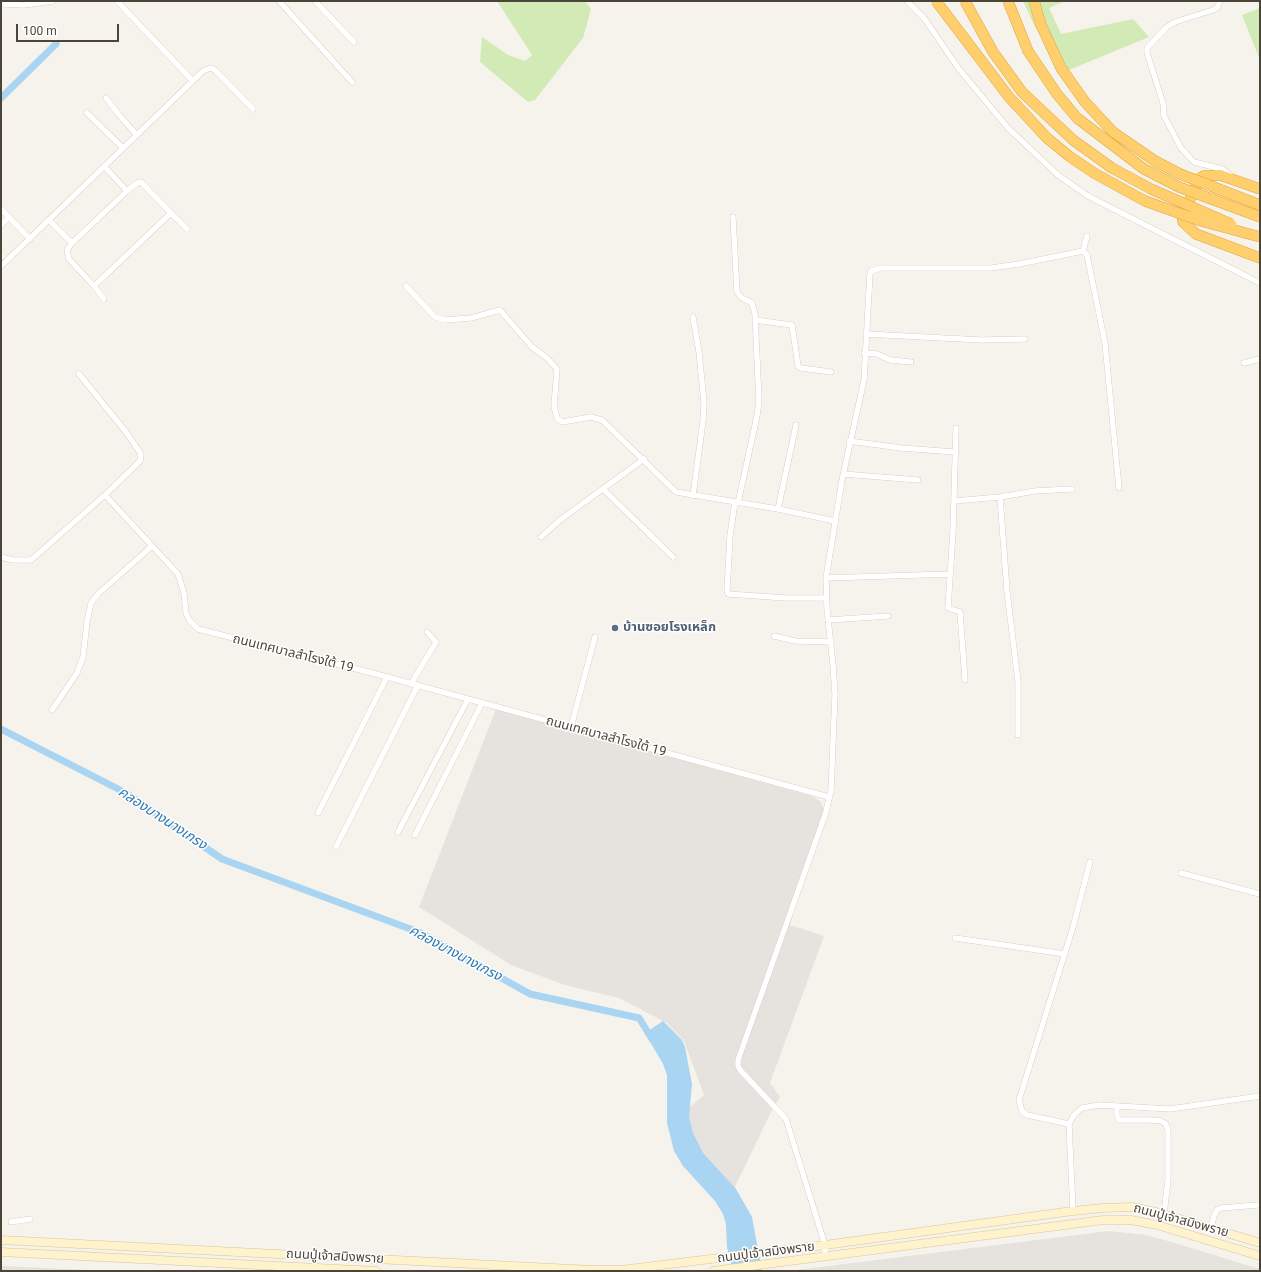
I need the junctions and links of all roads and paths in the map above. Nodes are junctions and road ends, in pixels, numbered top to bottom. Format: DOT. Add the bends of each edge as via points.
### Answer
graph roads {
  1 [pos="53,1"];
  2 [pos="117,1"];
  3 [pos="279,1"];
  4 [pos="315,1"];
  5 [pos="907,1"];
  6 [pos="936,1"];
  7 [pos="965,1"];
  8 [pos="1008,1"];
  9 [pos="1034,1"];
  10 [pos="1220,1"];
  11 [pos="1,4"];
  12 [pos="354,42"];
  13 [pos="193,81"];
  14 [pos="352,82"];
  15 [pos="106,98"];
  16 [pos="253,109"];
  17 [pos="86,113"];
  18 [pos="137,135"];
  19 [pos="123,148"];
  20 [pos="104,166"];
  21 [pos="1236,181"];
  22 [pos="1260,189"];
  23 [pos="127,191"];
  24 [pos="1260,205"];
  25 [pos="1,209"];
  26 [pos="171,213"];
  27 [pos="733,217"];
  28 [pos="1260,217"];
  29 [pos="8,218"];
  30 [pos="49,220"];
  31 [pos="1,225"];
  32 [pos="187,229"];
  33 [pos="1087,236"];
  34 [pos="1260,237"];
  35 [pos="30,239"];
  36 [pos="72,243"];
  37 [pos="1083,251"];
  38 [pos="1260,258"];
  39 [pos="2,263"];
  40 [pos="1260,283"];
  41 [pos="94,286"];
  42 [pos="406,286"];
  43 [pos="104,299"];
  44 [pos="693,317"];
  45 [pos="755,320"];
  46 [pos="866,334"];
  47 [pos="1024,339"];
  48 [pos="864,353"];
  49 [pos="1260,360"];
  50 [pos="911,362"];
  51 [pos="1244,363"];
  52 [pos="831,372"];
  53 [pos="79,374"];
  54 [pos="796,425"];
  55 [pos="956,428"];
  56 [pos="849,442"];
  57 [pos="954,452"];
  58 [pos="644,459"];
  59 [pos="843,474"];
  60 [pos="918,480"];
  61 [pos="1119,488"];
  62 [pos="603,489"];
  63 [pos="1072,489"];
  64 [pos="105,495"];
  65 [pos="693,496"];
  66 [pos="1000,497"];
  67 [pos="954,501"];
  68 [pos="737,503"];
  69 [pos="778,509"];
  70 [pos="835,521"];
  71 [pos="541,537"];
  72 [pos="152,546"];
  73 [pos="1,557"];
  74 [pos="673,557"];
  75 [pos="950,574"];
  76 [pos="826,578"];
  77 [pos="826,598"];
  78 [pos="888,616"];
  79 [pos="828,620"];
  80 [pos="427,632"];
  81 [pos="774,636"];
  82 [pos="595,637"];
  83 [pos="831,642"];
  84 [pos="387,677"];
  85 [pos="965,680"];
  86 [pos="411,684"];
  87 [pos="418,685"];
  88 [pos="468,699"];
  89 [pos="482,703"];
  90 [pos="52,710"];
  91 [pos="571,727"];
  92 [pos="1018,735"];
  93 [pos="829,797"];
  94 [pos="318,813"];
  95 [pos="398,832"];
  96 [pos="415,835"];
  97 [pos="336,847"];
  98 [pos="1090,862"];
  99 [pos="1181,873"];
  100 [pos="1260,894"];
  101 [pos="955,938"];
  102 [pos="1065,954"];
  103 [pos="1260,1096"];
  104 [pos="1117,1106"];
  105 [pos="1069,1124"];
  106 [pos="1258,1205"];
  107 [pos="1073,1211"];
  108 [pos="1164,1214"];
  109 [pos="30,1219"];
  110 [pos="11,1222"];
  111 [pos="1211,1228"];
  112 [pos="1,1240"];
  113 [pos="37,1242"];
  114 [pos="1260,1243"];
  115 [pos="825,1245"];
  116 [pos="1,1252"];
  117 [pos="36,1254"];
  118 [pos="825,1256"];
  119 [pos="1260,1256"];
  120 [pos="376,1271"];
  121 [pos="712,1271"];
  1 -- 11 [label="street" via="24,5"];
  2 -- 13 [label="street"];
  3 -- 14 [label="street"];
  4 -- 12 [label="street"];
  5 -- 40 [label="street" via="924,18 959,69 1008,128 1058,175 1095,200"];
  6 -- 34 [label="highway, bridge" via="1009,97 1069,156 1094,173 1146,201 1201,221"];
  7 -- 34 [label="highway, bridge" via="993,52 1022,92 1073,140 1112,168 1151,189"];
  8 -- 28 [label="highway, bridge" via="1028,51 1077,118 1144,169 1179,186"];
  9 -- 24 [label="highway, bridge" via="1041,25 1061,68 1085,102 1113,132 1132,147 1180,174"];
  10 -- 21 [label="street" via="1218,8 1175,22 1147,48 1147,53 1163,103 1164,116 1186,154 1194,162 1222,169"];
  13 -- 16 [label="street" via="203,70 211,68"];
  13 -- 18 [label="street"];
  15 -- 18 [label="street"];
  17 -- 19 [label="street"];
  18 -- 19 [label="street"];
  19 -- 20 [label="street"];
  20 -- 23 [label="street"];
  20 -- 30 [label="street"];
  21 -- 22 [label="highway"];
  21 -- 38 [label="highway" via="1216,175 1200,178 1182,216 1183,222 1196,234"];
  23 -- 26 [label="street" via="141,182"];
  23 -- 36 [label="street"];
  25 -- 29 [label="street"];
  26 -- 32 [label="street"];
  26 -- 41 [label="street"];
  27 -- 45 [label="street" via="737,292 752,303"];
  29 -- 31 [label="street"];
  29 -- 35 [label="street"];
  30 -- 35 [label="street"];
  30 -- 36 [label="street"];
  33 -- 37 [label="street"];
  35 -- 39 [label="street"];
  36 -- 41 [label="street" via="67,250 69,259"];
  37 -- 46 [label="street" via="991,268 881,268 871,271"];
  37 -- 61 [label="street" via="1089,260 1105,343"];
  41 -- 43 [label="street"];
  42 -- 58 [label="street" via="435,317 445,320 470,318 500,310 532,347 557,369 554,406 557,418 562,422 591,417 602,420"];
  44 -- 65 [label="street" via="704,403"];
  45 -- 52 [label="street" via="792,325 798,366"];
  45 -- 68 [label="street" via="758,409"];
  46 -- 47 [label="street" via="982,340"];
  46 -- 48 [label="street"];
  48 -- 50 [label="street"];
  48 -- 56 [label="street" via="864,380"];
  49 -- 51 [label="street"];
  53 -- 64 [label="street" via="141,454 140,461"];
  54 -- 69 [label="street"];
  55 -- 57 [label="street"];
  56 -- 57 [label="street"];
  56 -- 59 [label="street"];
  57 -- 67 [label="street"];
  58 -- 62 [label="street"];
  58 -- 65 [label="street" via="673,490"];
  59 -- 60 [label="street"];
  59 -- 70 [label="street"];
  62 -- 71 [label="street"];
  62 -- 74 [label="street"];
  63 -- 66 [label="street" via="1035,491"];
  64 -- 72 [label="street, ถนนเทศบาลสำโรงใต้ 19"];
  64 -- 73 [label="street" via="36,557 25,561"];
  65 -- 68 [label="street"];
  66 -- 67 [label="street"];
  66 -- 92 [label="street" via="1007,591 1018,682"];
  67 -- 75 [label="street"];
  68 -- 69 [label="street"];
  68 -- 77 [label="street" via="730,536 728,594"];
  69 -- 70 [label="street"];
  70 -- 76 [label="street"];
  72 -- 84 [label="street, ถนนเทศบาลสำโรงใต้ 19" via="178,574 183,588 186,613 198,629"];
  72 -- 90 [label="street" via="91,603 83,657 77,673"];
  75 -- 76 [label="street"];
  75 -- 85 [label="street" via="948,608 960,612"];
  76 -- 77 [label="street"];
  77 -- 79 [label="street"];
  78 -- 79 [label="street"];
  79 -- 83 [label="street"];
  80 -- 86 [label="street" via="436,642"];
  81 -- 83 [label="street" via="795,641"];
  82 -- 91 [label="street"];
  83 -- 93 [label="street" via="835,706 833,783"];
  84 -- 86 [label="street, ถนนเทศบาลสำโรงใต้ 19"];
  84 -- 94 [label="street"];
  86 -- 87 [label="street, ถนนเทศบาลสำโรงใต้ 19"];
  87 -- 88 [label="street, ถนนเทศบาลสำโรงใต้ 19"];
  87 -- 97 [label="street"];
  88 -- 89 [label="street, ถนนเทศบาลสำโรงใต้ 19"];
  88 -- 95 [label="street"];
  89 -- 91 [label="street, ถนนเทศบาลสำโรงใต้ 19"];
  89 -- 96 [label="street"];
  91 -- 93 [label="street, ถนนเทศบาลสำโรงใต้ 19"];
  93 -- 115 [label="street" via="825,815 738,1060 738,1066 786,1119"];
  98 -- 102 [label="street"];
  99 -- 100 [label="street"];
  101 -- 102 [label="street"];
  102 -- 105 [label="street" via="1019,1100 1022,1112 1027,1115"];
  103 -- 104 [label="street" via="1170,1109"];
  104 -- 105 [label="street" via="1092,1105 1082,1108"];
  104 -- 108 [label="street" via="1117,1116 1123,1121 1151,1120 1166,1124 1168,1180"];
  105 -- 107 [label="street"];
  106 -- 111 [label="street" via="1221,1208 1217,1210"];
  107 -- 108 [label="main road, ถนนปู่เจ้าสมิงพราย" via="1132,1207"];
  107 -- 115 [label="main road, ถนนปู่เจ้าสมิงพราย"];
  108 -- 111 [label="main road, ถนนปู่เจ้าสมิงพราย"];
  109 -- 110 [label="street"];
  111 -- 114 [label="main road, ถนนปู่เจ้าสมิงพราย"];
  112 -- 113 [label="main road, ถนนปู่เจ้าสมิงพราย"];
  113 -- 115 [label="main road, ถนนปู่เจ้าสมิงพราย" via="592,1270 695,1262"];
  113 -- 117 [label="main road"];
  115 -- 118 [label="street"];
  116 -- 117 [label="main road, ถนนปู่เจ้าสมิงพราย"];
  117 -- 120 [label="main road, ถนนปู่เจ้าสมิงพราย"];
  118 -- 119 [label="main road, ถนนปู่เจ้าสมิงพราย" via="1066,1224 1125,1220 1157,1225"];
  118 -- 121 [label="main road, ถนนปู่เจ้าสมิงพราย"];
}
